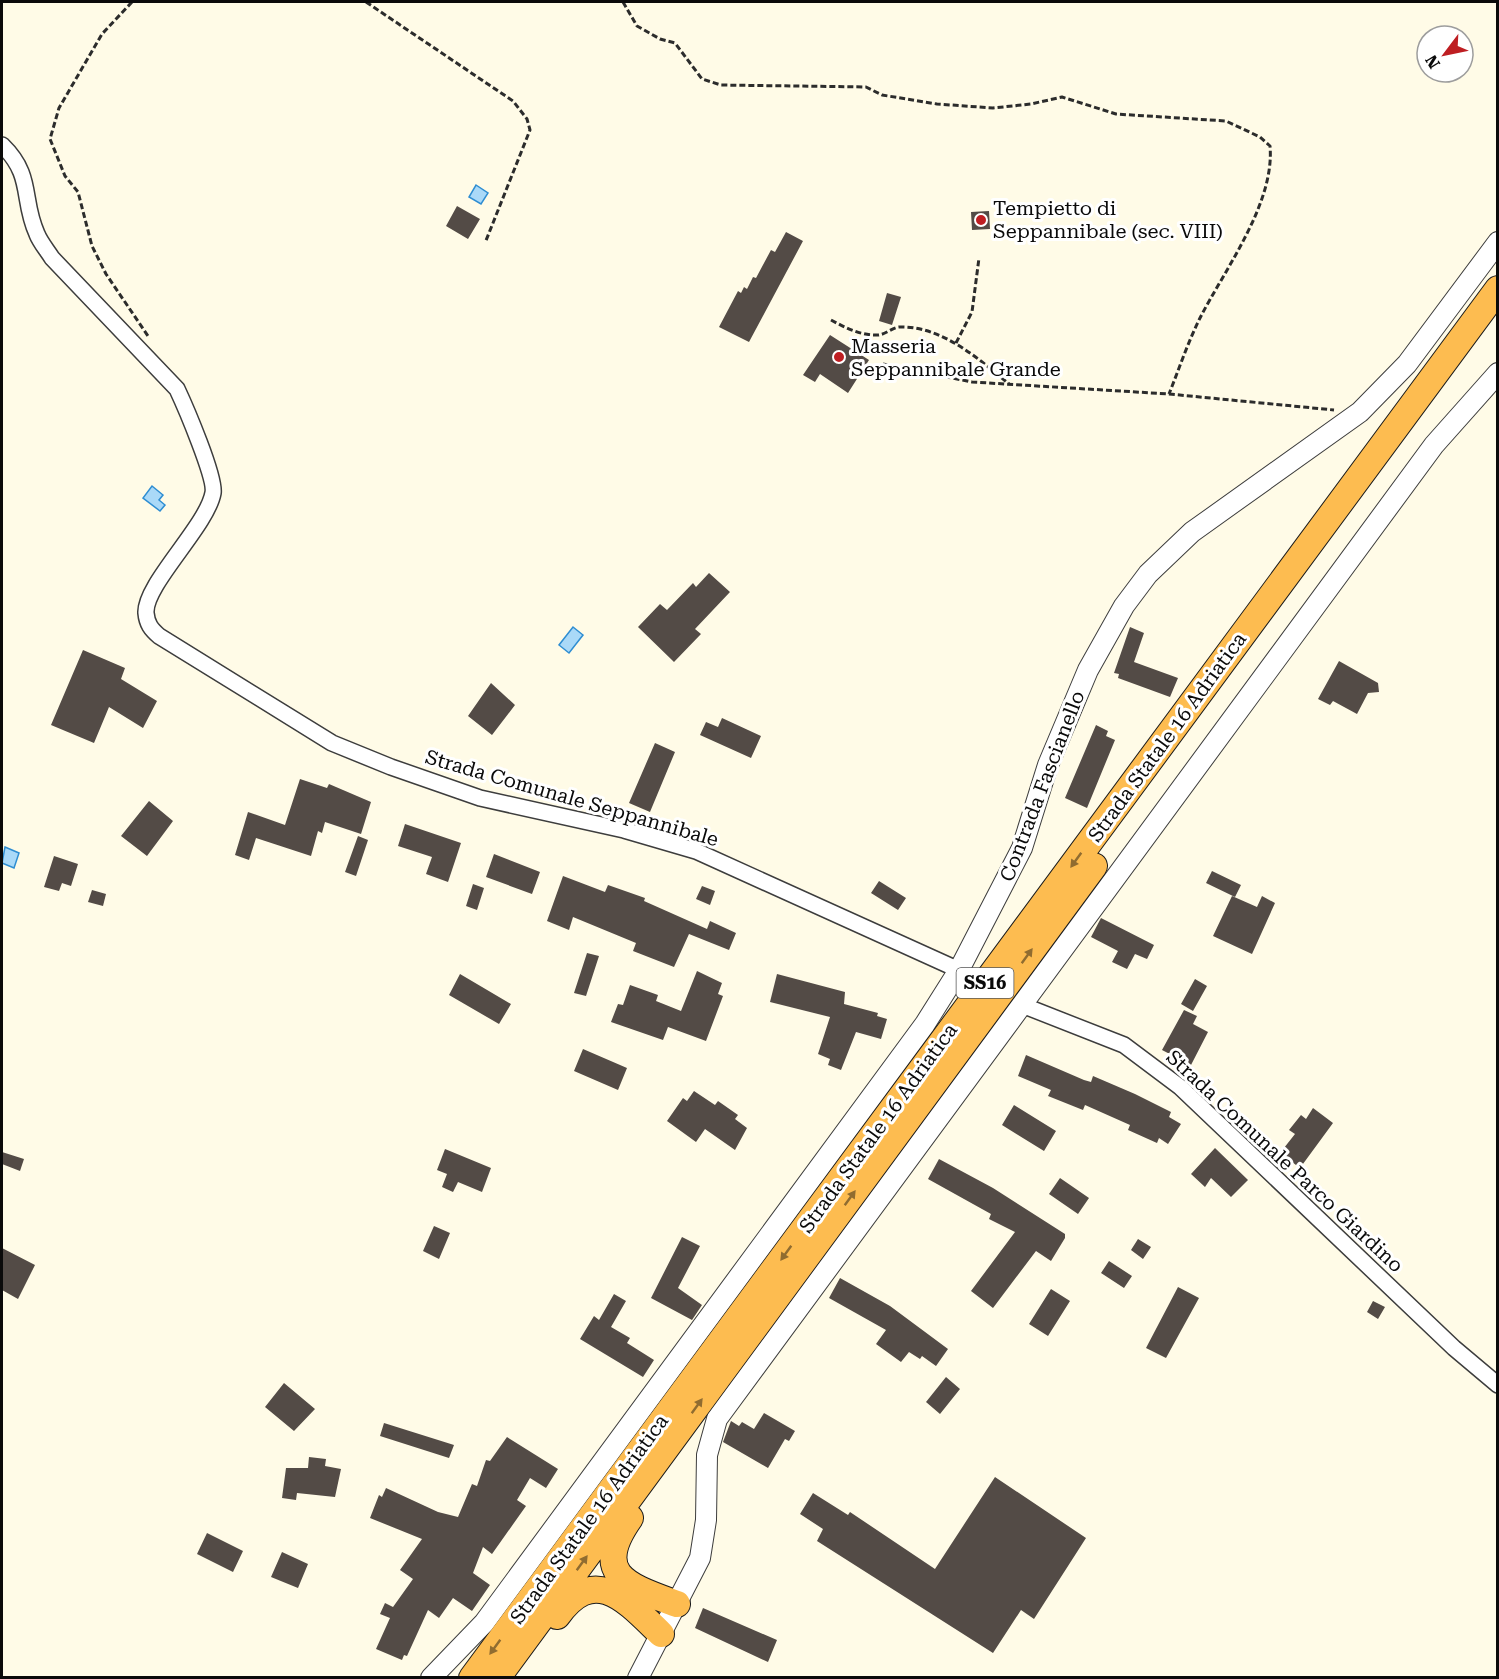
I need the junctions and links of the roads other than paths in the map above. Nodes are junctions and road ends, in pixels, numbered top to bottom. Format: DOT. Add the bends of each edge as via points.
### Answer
graph roads {
  1 [pos="2,145"];
  2 [pos="1497,242"];
  3 [pos="1497,289"];
  4 [pos="1497,316"];
  5 [pos="1497,373"];
  6 [pos="959,970"];
  7 [pos="1022,1005"];
  8 [pos="1497,1385"];
  9 [pos="672,1441"];
  10 [pos="677,1604"];
  11 [pos="661,1634"];
  12 [pos="431,1677"];
  13 [pos="472,1677"];
  14 [pos="497,1677"];
  15 [pos="508,1677"];
  16 [pos="638,1677"];
  1 -- 6 [label="street, Strada Comunale Seppannibale" via="24,175 41,242 177,389 207,470 213,492 206,510 154,590 146,610 149,627 332,743 480,798 624,830 696,851"];
  2 -- 6 [label="street, Contrada Fascianello" via="1407,364 1360,412 1192,532 1148,574 1124,606 1079,691 1048,765 1022,848"];
  3 -- 13 [label="highway, Strada Statale 16 Adriatica / SS16, one-way"];
  9 -- 4 [label="highway, Strada Statale 16 Adriatica / SS16, one-way"];
  5 -- 7 [label="street" via="1434,445"];
  6 -- 12 [label="street, Contrada Fascianello" via="925,1024 484,1623"];
  7 -- 8 [label="street, Strada Comunale Parco Giardino" via="1124,1045 1180,1087"];
  7 -- 10 [label="street" via="717,1419 707,1455 706,1520 699,1558"];
  9 -- 10 [label="highway" via="661,1475 619,1535 612,1556 618,1575 632,1587"];
  14 -- 9 [label="highway, Strada Statale 16 Adriatica / SS16, one-way"];
  10 -- 11 [label="street"];
  11 -- 15 [label="highway" via="624,1598 603,1589 585,1591 567,1602 519,1668"];
  11 -- 16 [label="street"];
}
